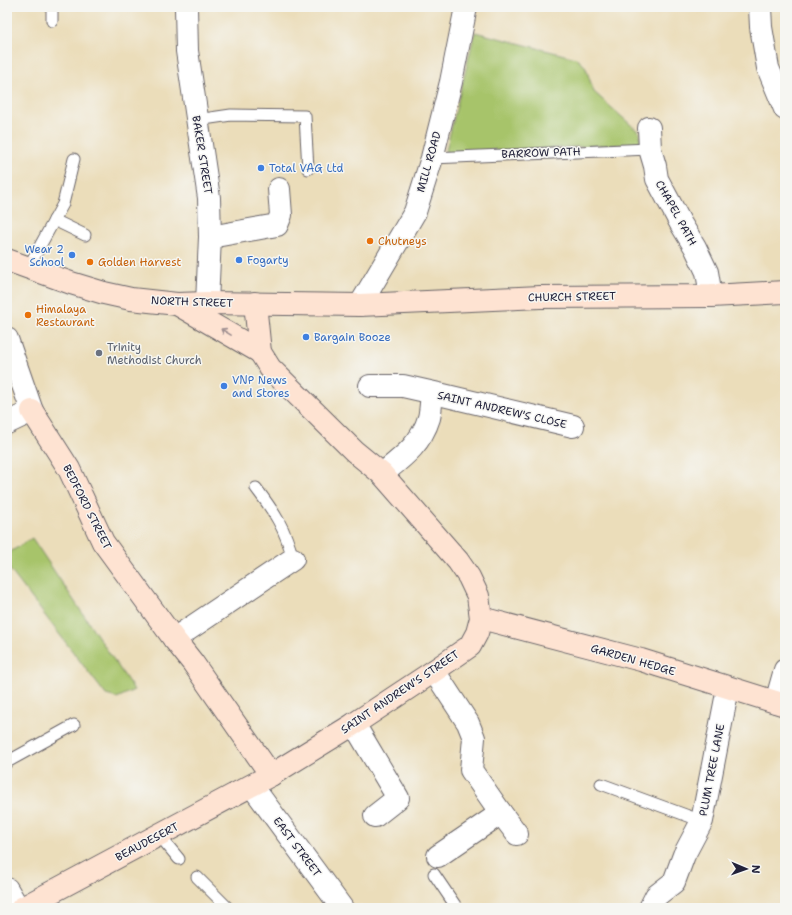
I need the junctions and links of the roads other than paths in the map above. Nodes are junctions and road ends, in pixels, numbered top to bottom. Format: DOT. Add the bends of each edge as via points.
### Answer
graph roads {
  1 [pos="52,7"];
  2 [pos="186,7"];
  3 [pos="466,7"];
  4 [pos="760,7"];
  5 [pos="52,21"];
  6 [pos="785,109"];
  7 [pos="197,120"];
  8 [pos="649,138"];
  9 [pos="432,158"];
  10 [pos="74,159"];
  11 [pos="308,169"];
  12 [pos="279,189"];
  13 [pos="54,220"];
  14 [pos="85,235"];
  15 [pos="210,237"];
  16 [pos="7,260"];
  17 [pos="28,268"];
  18 [pos="785,292"];
  19 [pos="711,296"];
  20 [pos="208,303"];
  21 [pos="255,303"];
  22 [pos="177,304"];
  23 [pos="360,305"];
  24 [pos="9,343"];
  25 [pos="260,352"];
  26 [pos="370,386"];
  27 [pos="432,393"];
  28 [pos="32,411"];
  29 [pos="7,423"];
  30 [pos="573,426"];
  31 [pos="382,474"];
  32 [pos="256,488"];
  33 [pos="293,559"];
  34 [pos="481,618"];
  35 [pos="174,640"];
  36 [pos="785,670"];
  37 [pos="434,671"];
  38 [pos="728,688"];
  39 [pos="781,704"];
  40 [pos="354,724"];
  41 [pos="74,725"];
  42 [pos="7,762"];
  43 [pos="271,775"];
  44 [pos="601,784"];
  45 [pos="252,786"];
  46 [pos="501,813"];
  47 [pos="375,816"];
  48 [pos="702,821"];
  49 [pos="517,834"];
  50 [pos="159,835"];
  51 [pos="179,858"];
  52 [pos="436,865"];
  53 [pos="197,877"];
  54 [pos="7,889"];
  55 [pos="18,908"];
  56 [pos="22,908"];
  57 [pos="228,908"];
  58 [pos="342,908"];
  59 [pos="457,908"];
  60 [pos="650,908"];
  1 -- 5 [label="lane"];
  2 -- 7 [label="street, BAKER STREET" via="187,51"];
  3 -- 9 [label="street, MILL ROAD"];
  4 -- 6 [label="street" via="768,68"];
  7 -- 11 [label="lane" via="231,115 305,116"];
  7 -- 15 [label="street, BAKER STREET" via="209,198"];
  8 -- 9 [label="lane, BARROW PATH"];
  8 -- 19 [label="street, CHAPEL PATH" via="657,179 695,247 706,272"];
  9 -- 23 [label="street, MILL ROAD" via="414,212"];
  10 -- 13 [label="lane" via="63,204"];
  12 -- 15 [label="street" via="281,215 277,225"];
  13 -- 14 [label="lane"];
  13 -- 17 [label="lane"];
  15 -- 20 [label="street, BAKER STREET"];
  16 -- 17 [label="street, NORTH STREET"];
  17 -- 22 [label="street, NORTH STREET" via="118,296"];
  18 -- 19 [label="street, CHURCH STREET"];
  19 -- 23 [label="street, CHURCH STREET" via="540,297"];
  20 -- 21 [label="street, NORTH STREET"];
  20 -- 22 [label="street, NORTH STREET"];
  21 -- 23 [label="street, NORTH STREET"];
  21 -- 25 [label="street, SAINT ANDREW'S STREET"];
  25 -- 22 [label="street, SAINT ANDREW'S STREET, one-way"];
  24 -- 28 [label="street"];
  25 -- 31 [label="street, SAINT ANDREW'S STREET" via="270,368 354,451"];
  26 -- 27 [label="street, SAINT ANDREW'S CLOSE" via="403,386"];
  27 -- 30 [label="street, SAINT ANDREW'S CLOSE"];
  27 -- 31 [label="street, SAINT ANDREW'S CLOSE" via="429,417 422,436 413,448"];
  28 -- 29 [label="street"];
  28 -- 35 [label="street, BEDFORD STREET" via="69,469 103,542"];
  31 -- 34 [label="street, SAINT ANDREW'S STREET" via="458,561 478,596"];
  32 -- 33 [label="lane" via="285,532"];
  33 -- 35 [label="street"];
  34 -- 37 [label="street, SAINT ANDREW'S STREET" via="470,646"];
  34 -- 38 [label="street, GARDEN HEDGE" via="641,660"];
  35 -- 43 [label="street, BEDFORD STREET" via="193,663"];
  36 -- 39 [label="street"];
  37 -- 40 [label="street, SAINT ANDREW'S STREET"];
  37 -- 46 [label="street" via="468,723 474,738 472,770"];
  38 -- 39 [label="street, GARDEN HEDGE"];
  38 -- 48 [label="street, PLUM TREE LANE"];
  40 -- 43 [label="street, SAINT ANDREW'S STREET"];
  40 -- 47 [label="street" via="398,798"];
  41 -- 42 [label="lane"];
  43 -- 45 [label="street, BEAUDESERT"];
  44 -- 48 [label="lane"];
  45 -- 50 [label="street, BEAUDESERT"];
  45 -- 58 [label="street, EAST STREET"];
  46 -- 49 [label="street"];
  46 -- 52 [label="street"];
  48 -- 60 [label="street, PLUM TREE LANE" via="684,855 674,882 656,896"];
  50 -- 51 [label="lane"];
  50 -- 56 [label="street, BEAUDESERT"];
  52 -- 59 [label="lane"];
  53 -- 57 [label="lane"];
  54 -- 55 [label="street"];
}
